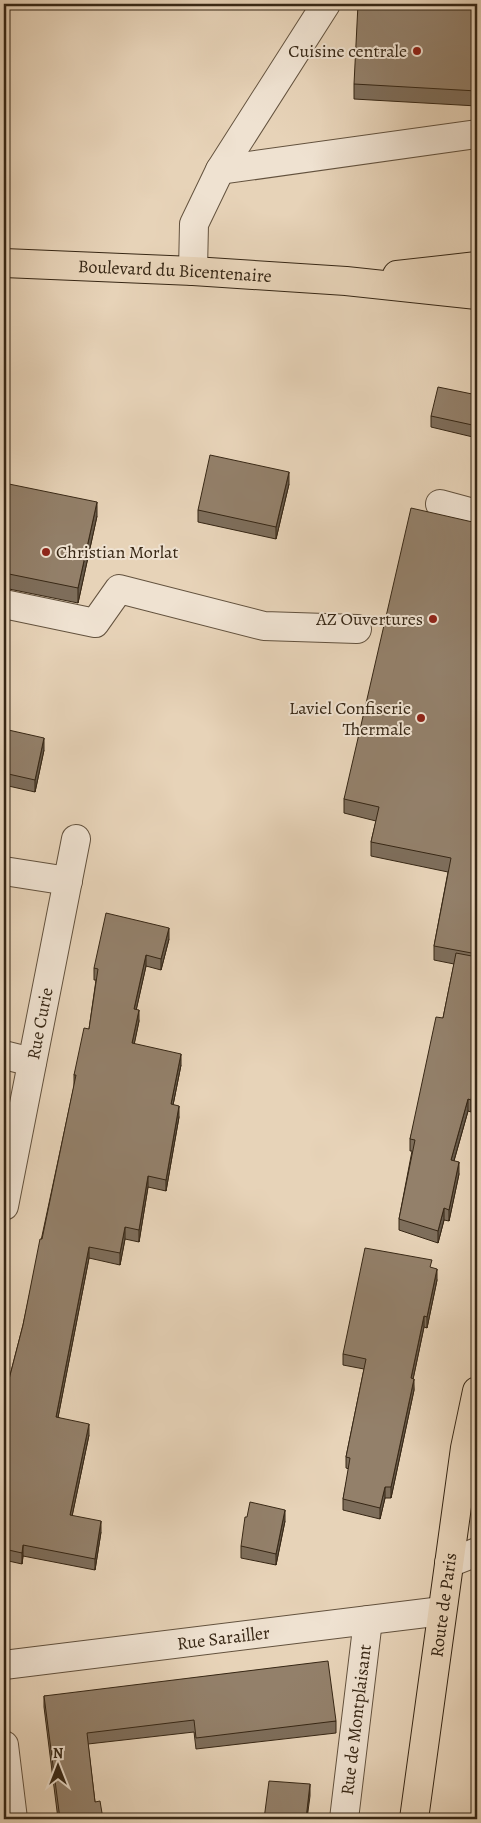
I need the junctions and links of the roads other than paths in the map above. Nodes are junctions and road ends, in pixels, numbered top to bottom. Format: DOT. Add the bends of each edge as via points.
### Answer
graph roads {
  1 [pos="326,4"];
  2 [pos="477,134"];
  3 [pos="220,170"];
  4 [pos="4,263"];
  5 [pos="477,266"];
  6 [pos="193,271"];
  7 [pos="346,281"];
  8 [pos="477,295"];
  9 [pos="440,504"];
  10 [pos="477,514"];
  11 [pos="4,604"];
  12 [pos="357,629"];
  13 [pos="76,839"];
  14 [pos="4,871"];
  15 [pos="68,881"];
  16 [pos="4,1055"];
  17 [pos="32,1062"];
  18 [pos="4,1206"];
  19 [pos="477,1391"];
  20 [pos="477,1552"];
  21 [pos="450,1563"];
  22 [pos="442,1611"];
  23 [pos="368,1620"];
  24 [pos="4,1664"];
  25 [pos="4,1745"];
  26 [pos="12,1819"];
  27 [pos="344,1819"];
  28 [pos="414,1819"];
  1 -- 3 [label="street"];
  2 -- 3 [label="street"];
  3 -- 6 [label="street" via="194,224"];
  4 -- 6 [label="main road, Boulevard du Bicentenaire"];
  5 -- 7 [label="main road, Boulevard du Bicentenaire"];
  6 -- 7 [label="main road, Boulevard du Bicentenaire"];
  7 -- 8 [label="main road, Boulevard du Bicentenaire"];
  9 -- 10 [label="street"];
  11 -- 12 [label="street" via="95,623 119,589 264,626"];
  13 -- 15 [label="street, Rue Curie"];
  14 -- 15 [label="street"];
  15 -- 17 [label="street, Rue Curie"];
  16 -- 17 [label="street"];
  17 -- 18 [label="street, Rue Curie"];
  19 -- 21 [label="main road, Route de Paris" via="465,1448"];
  20 -- 21 [label="street"];
  21 -- 22 [label="main road, Route de Paris"];
  22 -- 23 [label="street, Rue Sarailler"];
  22 -- 28 [label="main road, Route de Paris"];
  23 -- 24 [label="street, Rue Sarailler"];
  23 -- 27 [label="street, Rue de Montplaisant"];
  25 -- 26 [label="street"];
}
